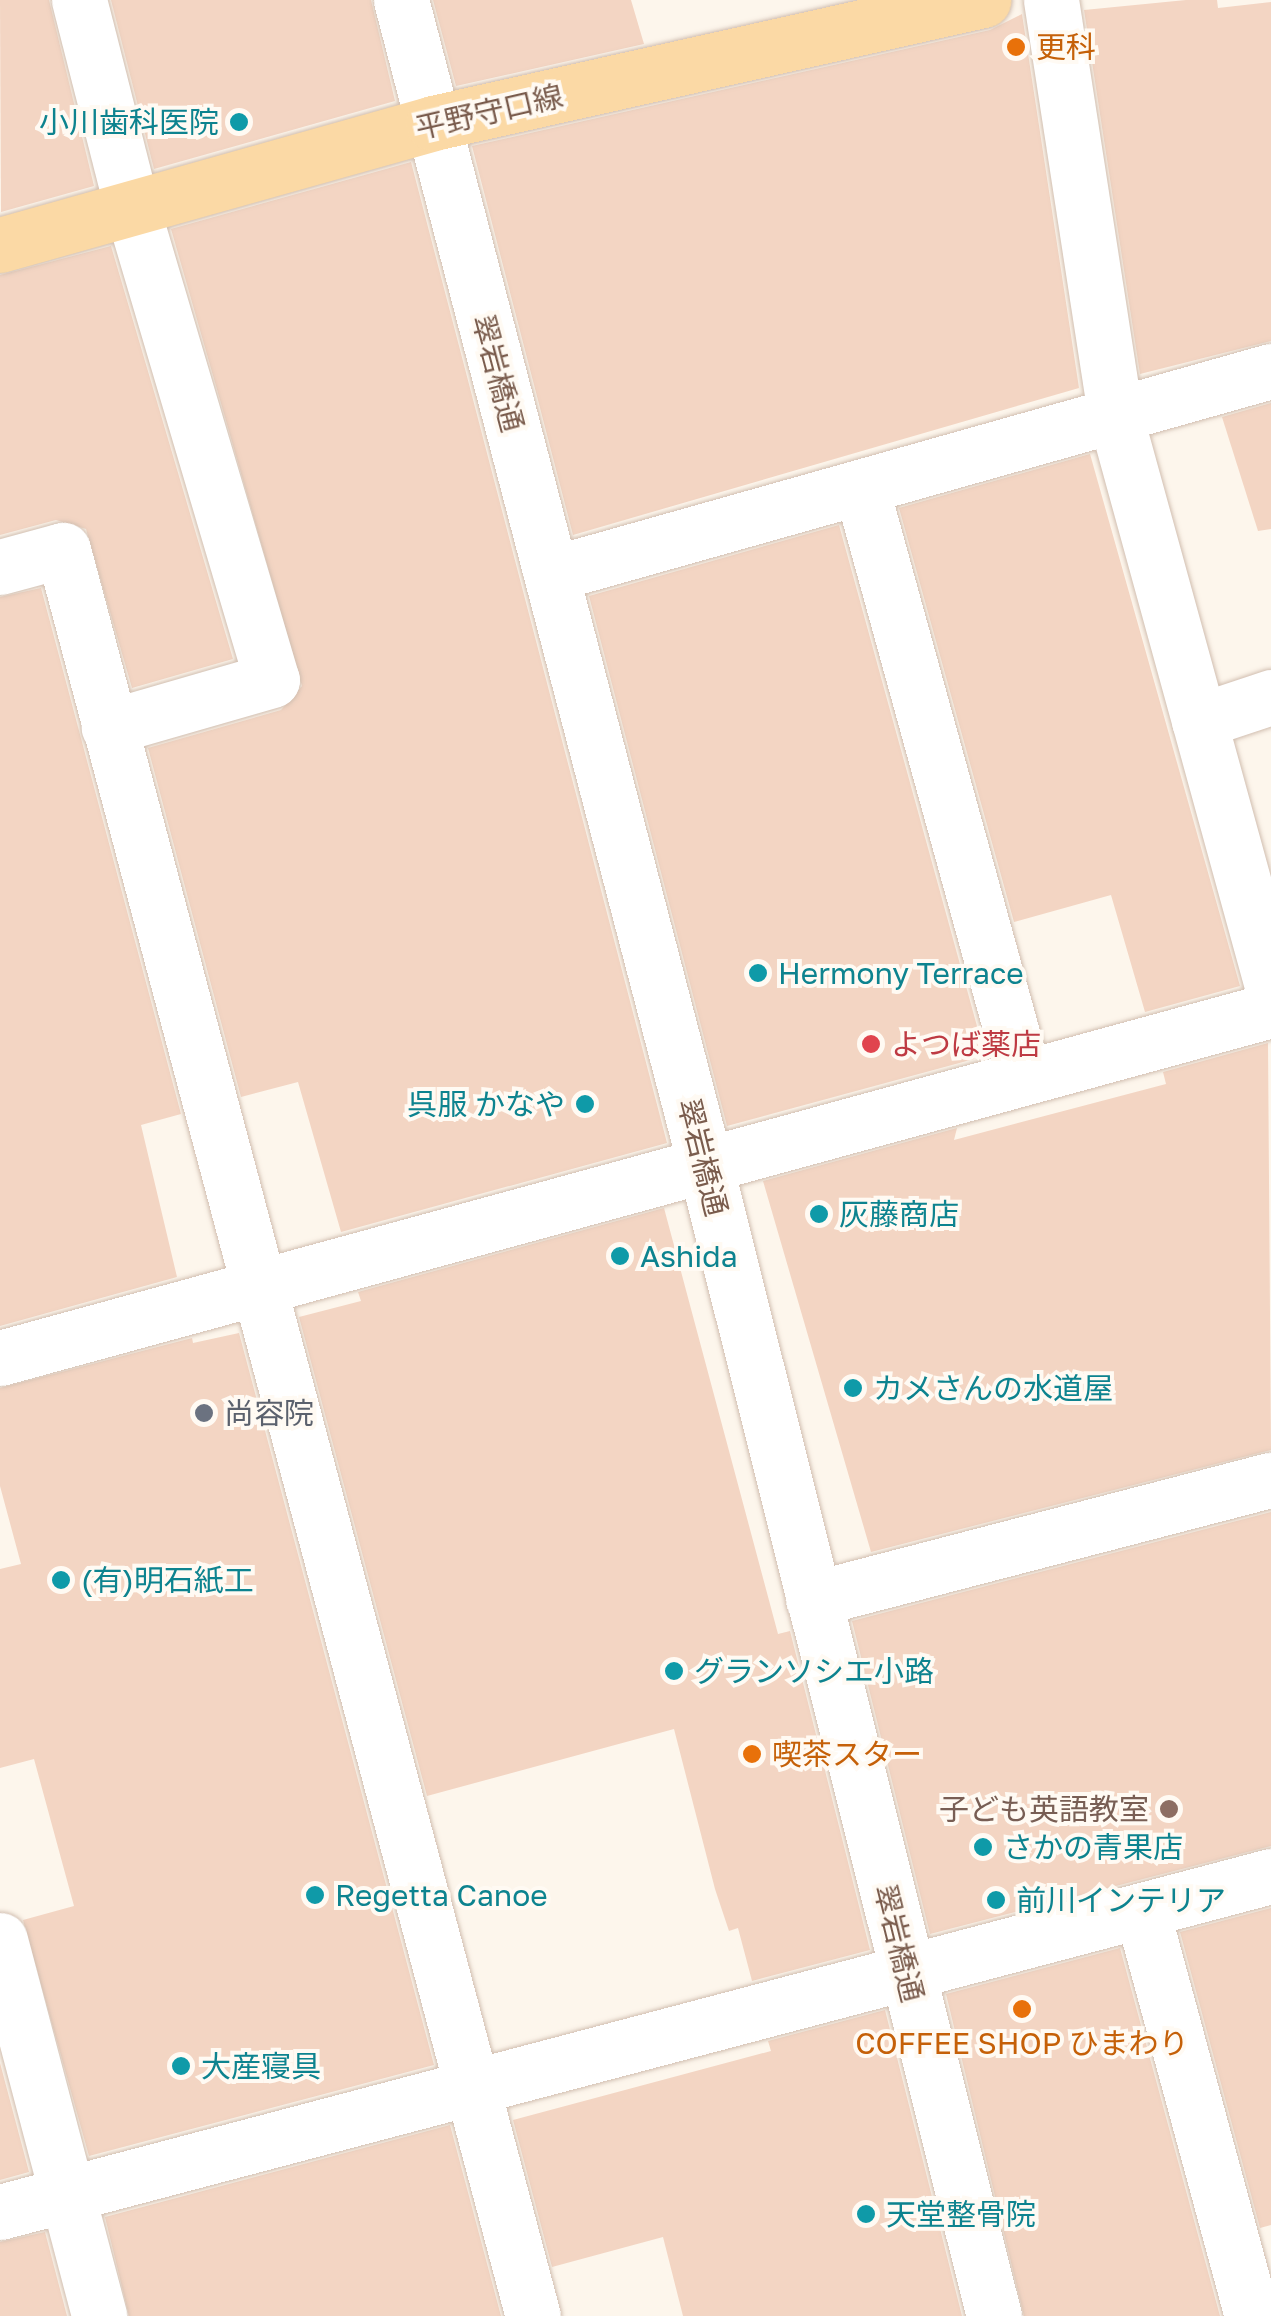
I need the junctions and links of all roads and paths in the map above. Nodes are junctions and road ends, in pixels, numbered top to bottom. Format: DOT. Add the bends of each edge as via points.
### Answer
graph roads {
  1 [pos="78,0"];
  2 [pos="402,0"];
  3 [pos="984,0"];
  4 [pos="1052,0"];
  5 [pos="433,124"];
  6 [pos="132,208"];
  7 [pos="0,245"];
  8 [pos="1271,371"];
  9 [pos="1116,415"];
  10 [pos="861,486"];
  11 [pos="0,566"];
  12 [pos="551,574"];
  13 [pos="1271,697"];
  14 [pos="1199,722"];
  15 [pos="109,728"];
  16 [pos="1271,982"];
  17 [pos="1271,1010"];
  18 [pos="1024,1077"];
  19 [pos="705,1164"];
  20 [pos="260,1290"];
  21 [pos="0,1358"];
  22 [pos="1271,1480"];
  23 [pos="813,1599"];
  24 [pos="1271,1876"];
  25 [pos="1142,1911"];
  26 [pos="0,1940"];
  27 [pos="906,1974"];
  28 [pos="475,2089"];
  29 [pos="68,2194"];
  30 [pos="0,2212"];
  31 [pos="99,2316"];
  32 [pos="533,2316"];
  33 [pos="994,2316"];
  34 [pos="1252,2316"];
  1 -- 6 [label="street"];
  2 -- 5 [label="street, 翠岩橋通"];
  3 -- 5 [label="main road, 平野守口線"];
  4 -- 9 [label="street"];
  5 -- 6 [label="main road, 平野守口線"];
  5 -- 12 [label="street, 翠岩橋通"];
  6 -- 7 [label="main road, 平野守口線"];
  6 -- 15 [label="street" via="272,680"];
  8 -- 9 [label="street"];
  9 -- 10 [label="street"];
  9 -- 14 [label="street"];
  10 -- 12 [label="street"];
  10 -- 18 [label="street"];
  11 -- 15 [label="street" via="63,550"];
  12 -- 19 [label="street, 翠岩橋通"];
  13 -- 14 [label="street"];
  14 -- 16 [label="street"];
  15 -- 20 [label="street"];
  17 -- 18 [label="street"];
  18 -- 19 [label="street"];
  19 -- 20 [label="street"];
  19 -- 23 [label="street, 翠岩橋通"];
  20 -- 21 [label="street"];
  20 -- 28 [label="street"];
  22 -- 23 [label="street"];
  23 -- 27 [label="street, 翠岩橋通"];
  24 -- 25 [label="street"];
  25 -- 27 [label="street"];
  25 -- 34 [label="street"];
  26 -- 29 [label="street"];
  27 -- 28 [label="street"];
  27 -- 33 [label="street, 翠岩橋通"];
  28 -- 29 [label="street"];
  28 -- 32 [label="street"];
  29 -- 30 [label="street"];
  29 -- 31 [label="street"];
}
